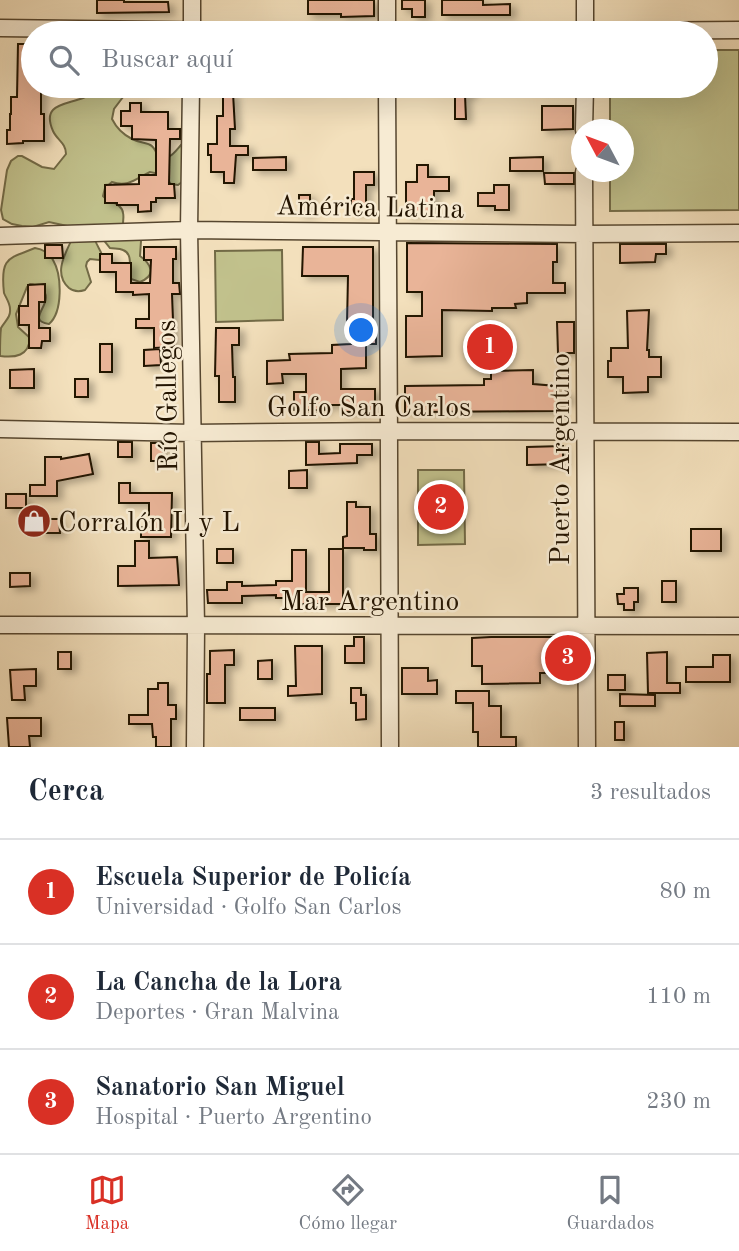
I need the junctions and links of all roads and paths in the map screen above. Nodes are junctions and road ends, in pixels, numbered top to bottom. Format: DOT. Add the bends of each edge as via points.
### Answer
graph roads {
  1 [pos="192,0"];
  2 [pos="387,0"];
  3 [pos="585,0"];
  4 [pos="192,21"];
  5 [pos="387,21"];
  6 [pos="585,21"];
  7 [pos="0,28"];
  8 [pos="21,28"];
  9 [pos="718,30"];
  10 [pos="739,30"];
  11 [pos="191,98"];
  12 [pos="387,98"];
  13 [pos="585,98"];
  14 [pos="584,119"];
  15 [pos="584,182"];
  16 [pos="189,230"];
  17 [pos="387,232"];
  18 [pos="739,233"];
  19 [pos="584,234"];
  20 [pos="0,236"];
  21 [pos="0,429"];
  22 [pos="388,431"];
  23 [pos="586,431"];
  24 [pos="739,432"];
  25 [pos="192,433"];
  26 [pos="0,625"];
  27 [pos="196,626"];
  28 [pos="391,626"];
  29 [pos="739,626"];
  30 [pos="586,627"];
  31 [pos="195,747"];
  32 [pos="390,747"];
  33 [pos="587,747"];
  1 -- 4 [label="street"];
  2 -- 5 [label="street"];
  3 -- 6 [label="street"];
  7 -- 8 [label="street"];
  9 -- 10 [label="street"];
  11 -- 16 [label="street, Río Gallegos"];
  12 -- 17 [label="street"];
  13 -- 14 [label="street"];
  15 -- 19 [label="street, Puerto Argentino"];
  16 -- 17 [label="street, América Latina"];
  16 -- 20 [label="street, América Latina"];
  16 -- 25 [label="street, Río Gallegos"];
  17 -- 19 [label="street, América Latina"];
  17 -- 22 [label="street"];
  18 -- 19 [label="street, América Latina"];
  19 -- 23 [label="street, Puerto Argentino"];
  21 -- 25 [label="street, Golfo San Carlos"];
  22 -- 23 [label="street, Golfo San Carlos"];
  22 -- 25 [label="street, Golfo San Carlos"];
  22 -- 28 [label="street"];
  23 -- 24 [label="street, Golfo San Carlos"];
  23 -- 30 [label="street, Puerto Argentino"];
  25 -- 27 [label="street, Río Gallegos"];
  26 -- 27 [label="street, Mar Argentino"];
  27 -- 28 [label="street, Mar Argentino"];
  27 -- 31 [label="street, Río Gallegos"];
  28 -- 30 [label="street, Mar Argentino"];
  28 -- 32 [label="street"];
  29 -- 30 [label="street, Mar Argentino"];
  30 -- 33 [label="street, Puerto Argentino"];
}
